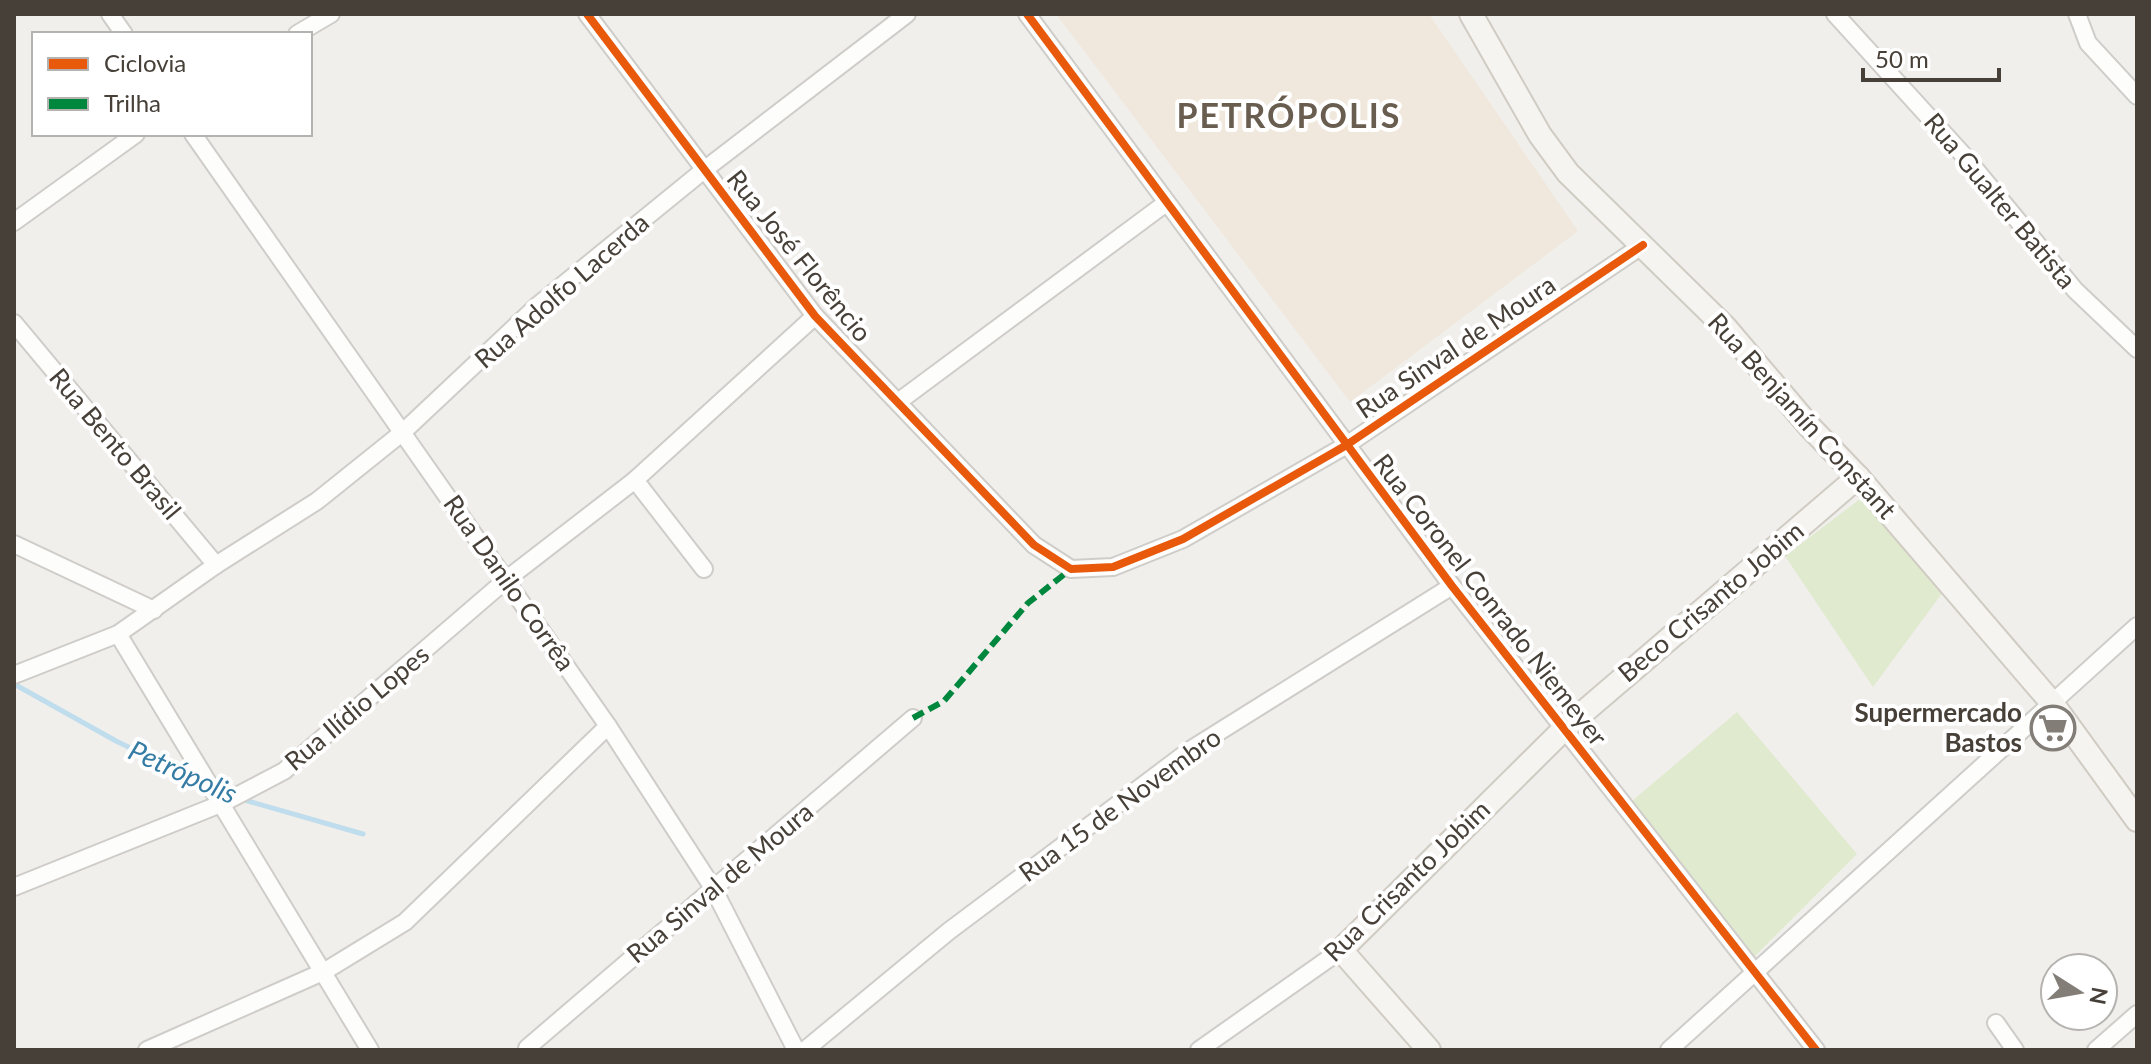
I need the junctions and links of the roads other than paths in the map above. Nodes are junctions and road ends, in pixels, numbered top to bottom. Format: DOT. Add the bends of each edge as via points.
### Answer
graph roads {
  1 [pos="110,14"];
  2 [pos="331,14"];
  3 [pos="587,14"];
  4 [pos="907,14"];
  5 [pos="1027,14"];
  6 [pos="1471,14"];
  7 [pos="2077,14"];
  8 [pos="1837,15"];
  9 [pos="123,32"];
  10 [pos="300,32"];
  11 [pos="2137,96"];
  12 [pos="133,136"];
  13 [pos="194,136"];
  14 [pos="704,170"];
  15 [pos="1166,203"];
  16 [pos="14,222"];
  17 [pos="1643,245"];
  18 [pos="815,316"];
  19 [pos="14,323"];
  20 [pos="2137,349"];
  21 [pos="898,402"];
  22 [pos="403,432"];
  23 [pos="1345,446"];
  24 [pos="1858,477"];
  25 [pos="635,480"];
  26 [pos="14,544"];
  27 [pos="216,565"];
  28 [pos="704,569"];
  29 [pos="1071,569"];
  30 [pos="507,579"];
  31 [pos="1452,586"];
  32 [pos="154,610"];
  33 [pos="2137,626"];
  34 [pos="118,634"];
  35 [pos="14,675"];
  36 [pos="2052,703"];
  37 [pos="913,718"];
  38 [pos="608,726"];
  39 [pos="1565,728"];
  40 [pos="223,803"];
  41 [pos="2137,820"];
  42 [pos="14,887"];
  43 [pos="713,888"];
  44 [pos="1341,950"];
  45 [pos="325,971"];
  46 [pos="1757,974"];
  47 [pos="2137,1014"];
  48 [pos="1996,1023"];
  49 [pos="527,1048"];
  50 [pos="147,1050"];
  51 [pos="370,1050"];
  52 [pos="796,1050"];
  53 [pos="805,1050"];
  54 [pos="1199,1050"];
  55 [pos="1429,1050"];
  56 [pos="1669,1050"];
  57 [pos="1816,1050"];
  58 [pos="2015,1050"];
  59 [pos="2096,1050"];
  1 -- 9 [label="street"];
  2 -- 10 [label="street"];
  3 -- 14 [label="street, Rua José Florêncio"];
  4 -- 14 [label="street, Rua Adolfo Lacerda"];
  5 -- 15 [label="street, Rua Coronel Conrado Niemeyer"];
  6 -- 17 [label="street, Rua Benjamín Constant" via="1540,135 1568,173"];
  7 -- 11 [label="street" via="2088,43"];
  8 -- 20 [label="street, Rua Gualter Batista" via="1967,159 2075,290"];
  12 -- 16 [label="street"];
  13 -- 22 [label="street, Rua Danilo Corrêa"];
  14 -- 18 [label="street, Rua José Florêncio"];
  14 -- 22 [label="street, Rua Adolfo Lacerda" via="537,306"];
  15 -- 21 [label="street"];
  15 -- 23 [label="street, Rua Coronel Conrado Niemeyer"];
  17 -- 23 [label="street, Rua Sinval de Moura"];
  17 -- 24 [label="street, Rua Benjamín Constant" via="1725,327"];
  18 -- 21 [label="street, Rua José Florêncio"];
  18 -- 25 [label="street, Rua Ilídio Lopes"];
  19 -- 27 [label="street, Rua Bento Brasil"];
  21 -- 29 [label="street, Rua José Florêncio" via="1034,545"];
  22 -- 27 [label="street, Rua Adolfo Lacerda" via="317,501"];
  22 -- 30 [label="street, Rua Danilo Corrêa"];
  23 -- 29 [label="street, Rua Sinval de Moura" via="1183,539 1113,567"];
  23 -- 31 [label="street, Rua Coronel Conrado Niemeyer"];
  24 -- 36 [label="street, Rua Benjamín Constant"];
  24 -- 39 [label="street, Beco Crisanto Jobim"];
  25 -- 28 [label="street"];
  25 -- 30 [label="street, Rua Ilídio Lopes"];
  26 -- 32 [label="street"];
  27 -- 32 [label="street, Rua Adolfo Lacerda"];
  30 -- 38 [label="street, Rua Danilo Corrêa"];
  30 -- 40 [label="street, Rua Ilídio Lopes" via="311,751"];
  31 -- 39 [label="street, Rua Coronel Conrado Niemeyer"];
  31 -- 53 [label="street, Rua 15 de Novembro" via="1190,750 949,931"];
  32 -- 34 [label="street, Rua Adolfo Lacerda"];
  33 -- 36 [label="street"];
  34 -- 35 [label="street, Rua Adolfo Lacerda"];
  34 -- 40 [label="street"];
  36 -- 41 [label="street, Rua Benjamín Constant"];
  36 -- 46 [label="street"];
  37 -- 43 [label="street, Rua Sinval de Moura"];
  38 -- 43 [label="street, Rua Danilo Corrêa"];
  38 -- 45 [label="street" via="405,922"];
  39 -- 44 [label="street, Rua Crisanto Jobim"];
  39 -- 46 [label="street, Rua Coronel Conrado Niemeyer"];
  40 -- 42 [label="street, Rua Ilídio Lopes"];
  40 -- 45 [label="street"];
  43 -- 49 [label="street, Rua Sinval de Moura"];
  43 -- 52 [label="street, Rua Danilo Corrêa"];
  44 -- 54 [label="street, Rua Crisanto Jobim"];
  44 -- 55 [label="street"];
  45 -- 50 [label="street"];
  45 -- 51 [label="street"];
  46 -- 56 [label="street"];
  46 -- 57 [label="street, Rua Coronel Conrado Niemeyer"];
  47 -- 59 [label="street"];
  48 -- 58 [label="street"];
}
